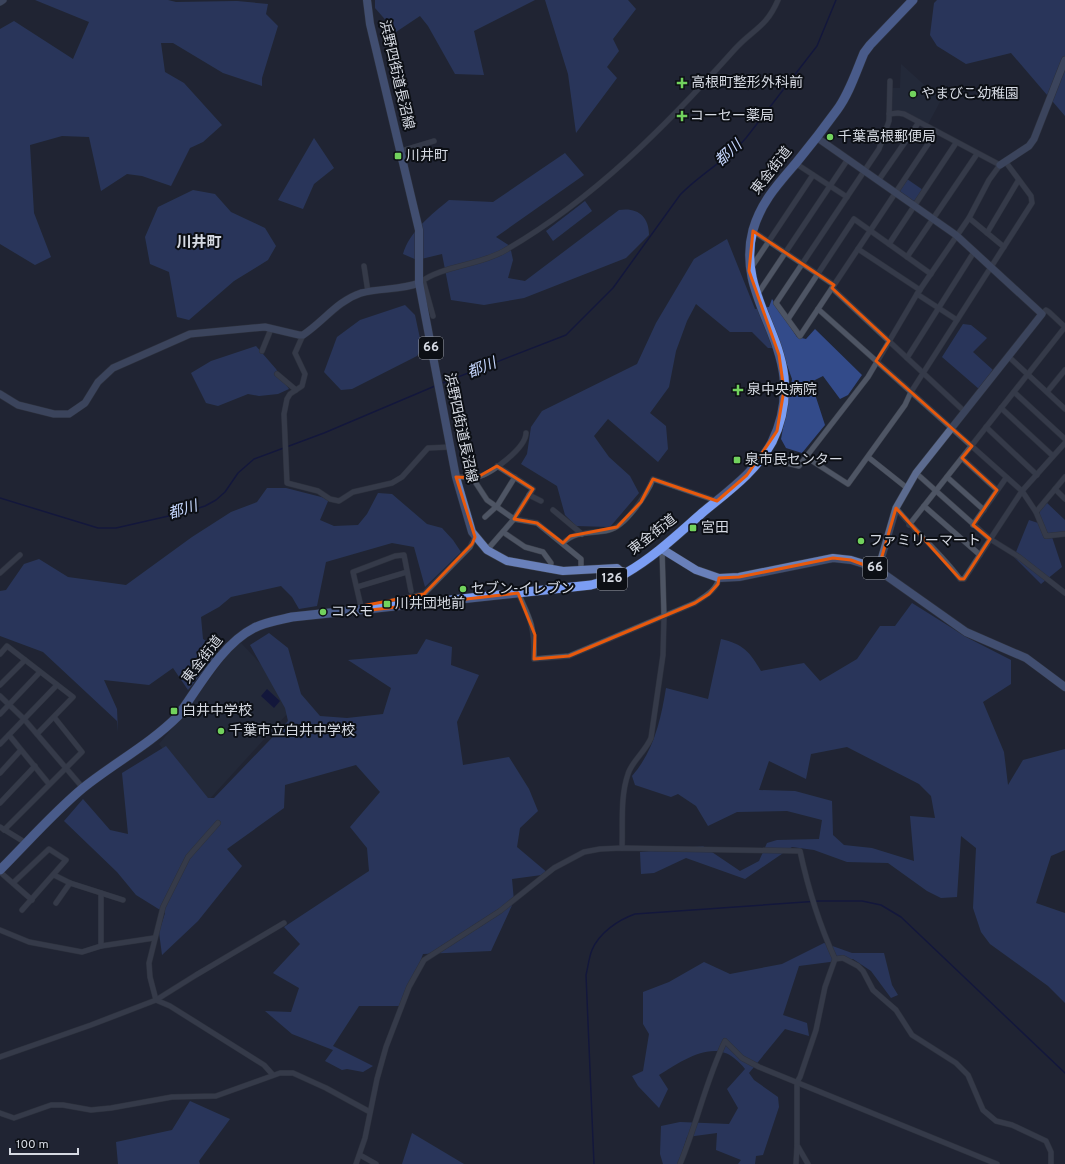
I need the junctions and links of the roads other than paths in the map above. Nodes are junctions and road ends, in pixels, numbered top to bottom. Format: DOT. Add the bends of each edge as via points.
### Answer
graph roads {
  1 [pos="3,0"];
  2 [pos="367,0"];
  3 [pos="778,0"];
  4 [pos="913,0"];
  5 [pos="0,2"];
  6 [pos="1065,60"];
  7 [pos="890,81"];
  8 [pos="889,114"];
  9 [pos="919,122"];
  10 [pos="936,132"];
  11 [pos="816,137"];
  12 [pos="434,141"];
  13 [pos="956,143"];
  14 [pos="401,151"];
  15 [pos="977,154"];
  16 [pos="848,159"];
  17 [pos="795,163"];
  18 [pos="1002,163"];
  19 [pos="863,171"];
  20 [pos="813,175"];
  21 [pos="878,181"];
  22 [pos="1018,181"];
  23 [pos="830,186"];
  24 [pos="895,193"];
  25 [pos="847,197"];
  26 [pos="914,206"];
  27 [pos="969,218"];
  28 [pos="933,220"];
  29 [pos="753,231"];
  30 [pos="870,231"];
  31 [pos="986,233"];
  32 [pos="956,235"];
  33 [pos="769,242"];
  34 [pos="889,244"];
  35 [pos="1004,247"];
  36 [pos="858,249"];
  37 [pos="974,252"];
  38 [pos="786,253"];
  39 [pos="907,257"];
  40 [pos="801,264"];
  41 [pos="364,266"];
  42 [pos="991,267"];
  43 [pos="750,271"];
  44 [pos="931,274"];
  45 [pos="818,275"];
  46 [pos="421,281"];
  47 [pos="833,287"];
  48 [pos="368,292"];
  49 [pos="919,292"];
  50 [pos="756,295"];
  51 [pos="938,308"];
  52 [pos="818,309"];
  53 [pos="1042,314"];
  54 [pos="433,316"];
  55 [pos="788,319"];
  56 [pos="957,320"];
  57 [pos="1065,327"];
  58 [pos="271,329"];
  59 [pos="303,335"];
  60 [pos="889,341"];
  61 [pos="262,351"];
  62 [pos="1009,357"];
  63 [pos="907,358"];
  64 [pos="876,360"];
  65 [pos="1064,371"];
  66 [pos="278,374"];
  67 [pos="924,374"];
  68 [pos="1028,374"];
  69 [pos="296,390"];
  70 [pos="911,392"];
  71 [pos="1014,392"];
  72 [pos="1047,392"];
  73 [pos="0,394"];
  74 [pos="1001,408"];
  75 [pos="1065,409"];
  76 [pos="965,412"];
  77 [pos="986,427"];
  78 [pos="952,429"];
  79 [pos="526,433"];
  80 [pos="1065,439"];
  81 [pos="1065,443"];
  82 [pos="972,446"];
  83 [pos="450,447"];
  84 [pos="1053,456"];
  85 [pos="761,457"];
  86 [pos="806,457"];
  87 [pos="868,457"];
  88 [pos="962,458"];
  89 [pos="498,466"];
  90 [pos="916,473"];
  91 [pos="1037,475"];
  92 [pos="456,477"];
  93 [pos="472,477"];
  94 [pos="515,477"];
  95 [pos="947,477"];
  96 [pos="1065,477"];
  97 [pos="1006,478"];
  98 [pos="907,488"];
  99 [pos="1054,489"];
  100 [pos="997,490"];
  101 [pos="936,491"];
  102 [pos="1022,491"];
  103 [pos="529,495"];
  104 [pos="1065,499"];
  105 [pos="541,501"];
  106 [pos="717,501"];
  107 [pos="497,506"];
  108 [pos="924,506"];
  109 [pos="896,508"];
  110 [pos="553,510"];
  111 [pos="984,510"];
  112 [pos="1036,512"];
  113 [pos="485,516"];
  114 [pos="514,519"];
  115 [pos="909,525"];
  116 [pos="973,525"];
  117 [pos="503,532"];
  118 [pos="582,534"];
  119 [pos="1065,534"];
  120 [pos="475,537"];
  121 [pos="990,539"];
  122 [pos="563,544"];
  123 [pos="662,549"];
  124 [pos="487,550"];
  125 [pos="20,555"];
  126 [pos="980,555"];
  127 [pos="550,570"];
  128 [pos="581,570"];
  129 [pos="878,570"];
  130 [pos="407,572"];
  131 [pos="0,573"];
  132 [pos="624,574"];
  133 [pos="719,578"];
  134 [pos="358,587"];
  135 [pos="411,591"];
  136 [pos="518,593"];
  137 [pos="1065,593"];
  138 [pos="362,608"];
  139 [pos="664,616"];
  140 [pos="0,654"];
  141 [pos="25,660"];
  142 [pos="40,672"];
  143 [pos="0,685"];
  144 [pos="57,685"];
  145 [pos="1065,686"];
  146 [pos="0,696"];
  147 [pos="9,704"];
  148 [pos="0,714"];
  149 [pos="54,717"];
  150 [pos="24,719"];
  151 [pos="37,734"];
  152 [pos="9,735"];
  153 [pos="0,744"];
  154 [pos="22,750"];
  155 [pos="35,766"];
  156 [pos="65,767"];
  157 [pos="0,773"];
  158 [pos="49,784"];
  159 [pos="83,788"];
  160 [pos="0,803"];
  161 [pos="218,823"];
  162 [pos="2,828"];
  163 [pos="26,843"];
  164 [pos="622,848"];
  165 [pos="0,871"];
  166 [pos="54,875"];
  167 [pos="13,883"];
  168 [pos="70,883"];
  169 [pos="102,893"];
  170 [pos="32,900"];
  171 [pos="123,900"];
  172 [pos="56,903"];
  173 [pos="22,910"];
  174 [pos="284,923"];
  175 [pos="0,930"];
  176 [pos="154,938"];
  177 [pos="101,946"];
  178 [pos="835,959"];
  179 [pos="156,1000"];
  180 [pos="0,1057"];
  181 [pos="273,1075"];
  182 [pos="797,1082"];
  183 [pos="370,1112"];
  184 [pos="0,1113"];
  185 [pos="797,1145"];
  186 [pos="360,1155"];
  187 [pos="356,1164"];
  188 [pos="376,1164"];
  189 [pos="680,1164"];
  190 [pos="796,1164"];
  191 [pos="808,1164"];
  192 [pos="997,1164"];
  193 [pos="1051,1164"];
  1 -- 5 [label="street"];
  2 -- 14 [label="main road, 浜野四街道長沼線 / 66" via="370,24"];
  3 -- 46 [label="street" via="766,22 742,42 668,122 585,194 501,253"];
  4 -- 11 [label="highway, 東金街道 / 126" via="867,49 844,99"];
  6 -- 18 [label="street" via="1034,140"];
  7 -- 8 [label="street"];
  8 -- 9 [label="street" via="898,113"];
  8 -- 19 [label="street" via="883,142"];
  9 -- 10 [label="street"];
  9 -- 21 [label="street"];
  10 -- 13 [label="street"];
  10 -- 24 [label="street"];
  11 -- 16 [label="street"];
  11 -- 17 [label="highway, 東金街道 / 126"];
  12 -- 14 [label="street"];
  13 -- 15 [label="street"];
  13 -- 26 [label="street"];
  14 -- 46 [label="main road, 浜野四街道長沼線 / 66" via="419,230"];
  15 -- 18 [label="street"];
  15 -- 28 [label="street"];
  16 -- 19 [label="street"];
  16 -- 23 [label="street"];
  17 -- 20 [label="street"];
  17 -- 29 [label="highway, 東金街道 / 126" via="767,198"];
  18 -- 22 [label="street"];
  18 -- 27 [label="street"];
  19 -- 21 [label="street"];
  19 -- 25 [label="street"];
  20 -- 23 [label="street"];
  20 -- 33 [label="street"];
  21 -- 24 [label="street"];
  22 -- 31 [label="street"];
  22 -- 35 [label="street" via="1031,196 1032,203"];
  23 -- 25 [label="street"];
  23 -- 38 [label="street"];
  24 -- 26 [label="street"];
  24 -- 30 [label="street"];
  25 -- 40 [label="street"];
  26 -- 28 [label="street"];
  26 -- 34 [label="street"];
  27 -- 31 [label="street"];
  27 -- 32 [label="street"];
  28 -- 32 [label="street"];
  28 -- 39 [label="street"];
  29 -- 33 [label="street"];
  29 -- 43 [label="highway, 東金街道 / 126" via="749,257"];
  30 -- 34 [label="street"];
  30 -- 36 [label="street"];
  30 -- 45 [label="street" via="854,219"];
  31 -- 35 [label="street"];
  32 -- 37 [label="street"];
  32 -- 44 [label="street"];
  33 -- 38 [label="street"];
  33 -- 43 [label="street"];
  34 -- 39 [label="street"];
  35 -- 42 [label="street"];
  36 -- 47 [label="street"];
  36 -- 49 [label="street"];
  37 -- 42 [label="street"];
  37 -- 51 [label="street"];
  38 -- 40 [label="street"];
  38 -- 50 [label="street"];
  39 -- 44 [label="street"];
  40 -- 45 [label="street"];
  40 -- 55 [label="street" via="776,302"];
  41 -- 48 [label="street"];
  42 -- 53 [label="street"];
  42 -- 56 [label="street"];
  43 -- 50 [label="highway, 東金街道 / 126"];
  44 -- 49 [label="street"];
  45 -- 47 [label="street"];
  45 -- 55 [label="street"];
  46 -- 48 [label="street" via="412,286"];
  46 -- 54 [label="street"];
  46 -- 83 [label="main road, 浜野四街道長沼線 / 66"];
  47 -- 52 [label="street"];
  47 -- 60 [label="street"];
  48 -- 59 [label="street" via="354,296 341,304"];
  49 -- 51 [label="street"];
  49 -- 60 [label="street"];
  50 -- 85 [label="highway, 東金街道 / 126" via="779,355 784,390 781,419 771,443"];
  51 -- 56 [label="street"];
  51 -- 63 [label="street"];
  52 -- 55 [label="street" via="800,336"];
  52 -- 64 [label="street"];
  53 -- 57 [label="street" via="1046,310"];
  53 -- 62 [label="street"];
  56 -- 67 [label="street"];
  57 -- 68 [label="street"];
  58 -- 59 [label="street"];
  58 -- 61 [label="street"];
  58 -- 73 [label="street" via="252,328 190,334 114,368 98,382 85,403 69,414 54,414 18,405"];
  59 -- 69 [label="street" via="295,353 305,374 302,386"];
  60 -- 63 [label="street"];
  60 -- 64 [label="street"];
  62 -- 68 [label="street"];
  62 -- 76 [label="street"];
  63 -- 67 [label="street"];
  64 -- 70 [label="street"];
  64 -- 86 [label="street" via="868,377"];
  65 -- 72 [label="street"];
  66 -- 69 [label="street"];
  67 -- 70 [label="street"];
  67 -- 76 [label="street"];
  68 -- 71 [label="street"];
  68 -- 72 [label="street"];
  69 -- 83 [label="street" via="287,399 284,414 287,483 318,491 334,501 339,501 353,492 387,486 402,477 426,450 432,447"];
  70 -- 78 [label="street"];
  70 -- 87 [label="street" via="905,405"];
  71 -- 74 [label="street"];
  71 -- 80 [label="street"];
  72 -- 75 [label="street"];
  74 -- 77 [label="street"];
  74 -- 84 [label="street"];
  76 -- 78 [label="street"];
  77 -- 82 [label="street"];
  77 -- 91 [label="street"];
  78 -- 82 [label="street"];
  78 -- 90 [label="street"];
  79 -- 89 [label="street" via="525,441 520,448"];
  81 -- 84 [label="street"];
  82 -- 88 [label="street"];
  82 -- 97 [label="street"];
  83 -- 92 [label="main road, 浜野四街道長沼線 / 66"];
  84 -- 91 [label="street"];
  85 -- 86 [label="street" via="799,466"];
  85 -- 106 [label="highway, 東金街道 / 126" via="747,474"];
  86 -- 87 [label="street" via="848,484"];
  87 -- 98 [label="street"];
  88 -- 95 [label="street"];
  88 -- 100 [label="street"];
  89 -- 93 [label="street" via="484,475"];
  89 -- 94 [label="street"];
  90 -- 98 [label="street"];
  90 -- 101 [label="street"];
  91 -- 102 [label="street"];
  92 -- 93 [label="street"];
  92 -- 120 [label="main road, 浜野四街道長沼線 / 66"];
  93 -- 107 [label="street" via="487,500"];
  94 -- 103 [label="street" via="533,489"];
  94 -- 107 [label="street"];
  95 -- 101 [label="street"];
  95 -- 111 [label="street"];
  96 -- 99 [label="street"];
  97 -- 100 [label="street"];
  97 -- 102 [label="street"];
  98 -- 109 [label="street"];
  99 -- 104 [label="street"];
  99 -- 112 [label="street"];
  100 -- 111 [label="street"];
  101 -- 108 [label="street"];
  101 -- 116 [label="street"];
  102 -- 112 [label="street"];
  102 -- 121 [label="street"];
  103 -- 105 [label="street"];
  103 -- 114 [label="street"];
  106 -- 118 [label="street" via="653,479 641,502 617,527"];
  106 -- 123 [label="highway, 東金街道 / 126"];
  107 -- 113 [label="street"];
  107 -- 114 [label="street"];
  108 -- 115 [label="street"];
  108 -- 126 [label="street"];
  109 -- 115 [label="street"];
  109 -- 129 [label="street"];
  110 -- 118 [label="street"];
  111 -- 116 [label="street"];
  112 -- 119 [label="street" via="1046,536"];
  114 -- 117 [label="street"];
  114 -- 122 [label="street" via="537,523"];
  115 -- 126 [label="street" via="949,564 960,579 964,579"];
  116 -- 121 [label="street"];
  117 -- 124 [label="street"];
  117 -- 127 [label="street" via="525,547 544,552 551,563"];
  118 -- 122 [label="street" via="570,536"];
  120 -- 124 [label="main road, 浜野四街道長沼線 / 66"];
  120 -- 138 [label="street" via="470,547 424,594"];
  121 -- 126 [label="street"];
  121 -- 137 [label="street" via="1019,557"];
  122 -- 128 [label="street" via="581,560"];
  123 -- 132 [label="highway, 東金街道 / 126"];
  123 -- 133 [label="main road, 66" via="696,570"];
  123 -- 139 [label="street"];
  124 -- 127 [label="main road, 浜野四街道長沼線 / 66" via="507,561"];
  125 -- 131 [label="street"];
  127 -- 128 [label="main road, 浜野四街道長沼線 / 66"];
  128 -- 132 [label="main road, 浜野四街道長沼線 / 66" via="617,568"];
  129 -- 133 [label="main road, 66" via="851,560 832,558 739,577"];
  129 -- 145 [label="main road, 66" via="966,632 1026,658"];
  130 -- 134 [label="street"];
  130 -- 134 [label="street" via="404,554 395,556 354,572"];
  130 -- 135 [label="street"];
  132 -- 136 [label="highway, 東金街道 / 126" via="592,585"];
  133 -- 139 [label="street" via="718,584 709,594"];
  134 -- 138 [label="street"];
  136 -- 138 [label="highway, 東金街道 / 126"];
  136 -- 139 [label="street" via="530,617 535,636 534,659 570,656"];
  138 -- 159 [label="highway, 東金街道 / 126" via="287,618 246,632 224,653 169,725 150,742"];
  139 -- 164 [label="street" via="662,671 651,738 628,775"];
  140 -- 141 [label="street" via="7,646"];
  141 -- 142 [label="street"];
  141 -- 143 [label="street"];
  142 -- 144 [label="street"];
  142 -- 147 [label="street"];
  144 -- 149 [label="street" via="73,697"];
  144 -- 150 [label="street"];
  146 -- 147 [label="street"];
  147 -- 148 [label="street"];
  147 -- 150 [label="street"];
  149 -- 151 [label="street"];
  149 -- 156 [label="street" via="82,752"];
  150 -- 151 [label="street"];
  150 -- 152 [label="street"];
  151 -- 156 [label="street"];
  152 -- 153 [label="street"];
  152 -- 154 [label="street"];
  154 -- 155 [label="street"];
  154 -- 157 [label="street"];
  155 -- 158 [label="street"];
  155 -- 160 [label="street"];
  156 -- 158 [label="street"];
  156 -- 159 [label="street"];
  158 -- 162 [label="street"];
  159 -- 163 [label="highway, 東金街道 / 126"];
  161 -- 176 [label="street" via="188,857 163,907"];
  162 -- 163 [label="street"];
  163 -- 165 [label="highway, 東金街道 / 126"];
  164 -- 178 [label="street" via="800,851 808,888"];
  164 -- 183 [label="street" via="584,852 554,868 500,911 424,960 409,987 386,1047"];
  165 -- 167 [label="street"];
  166 -- 167 [label="street" via="66,860 48,849"];
  166 -- 168 [label="street"];
  166 -- 170 [label="street"];
  167 -- 170 [label="street"];
  168 -- 169 [label="street"];
  168 -- 172 [label="street"];
  169 -- 171 [label="street"];
  169 -- 177 [label="street"];
  170 -- 173 [label="street"];
  174 -- 179 [label="street"];
  175 -- 177 [label="street" via="29,942 82,952"];
  176 -- 177 [label="street"];
  176 -- 179 [label="street" via="149,963"];
  178 -- 182 [label="street" via="825,986 816,1030"];
  178 -- 193 [label="street" via="843,958 858,966 873,990 896,1010 912,1035 968,1075 983,1110 996,1121 1012,1125 1046,1142 1051,1152"];
  179 -- 180 [label="street" via="91,1026"];
  179 -- 181 [label="street" via="170,1006 264,1065"];
  181 -- 183 [label="street" via="293,1073"];
  181 -- 184 [label="street" via="216,1096 172,1097 91,1110 51,1105 14,1118"];
  182 -- 185 [label="street"];
  182 -- 189 [label="street" via="742,1058 725,1041 715,1062"];
  182 -- 192 [label="street"];
  183 -- 186 [label="street"];
  185 -- 190 [label="street"];
  185 -- 191 [label="street"];
  186 -- 187 [label="street"];
  186 -- 188 [label="street"];
}
